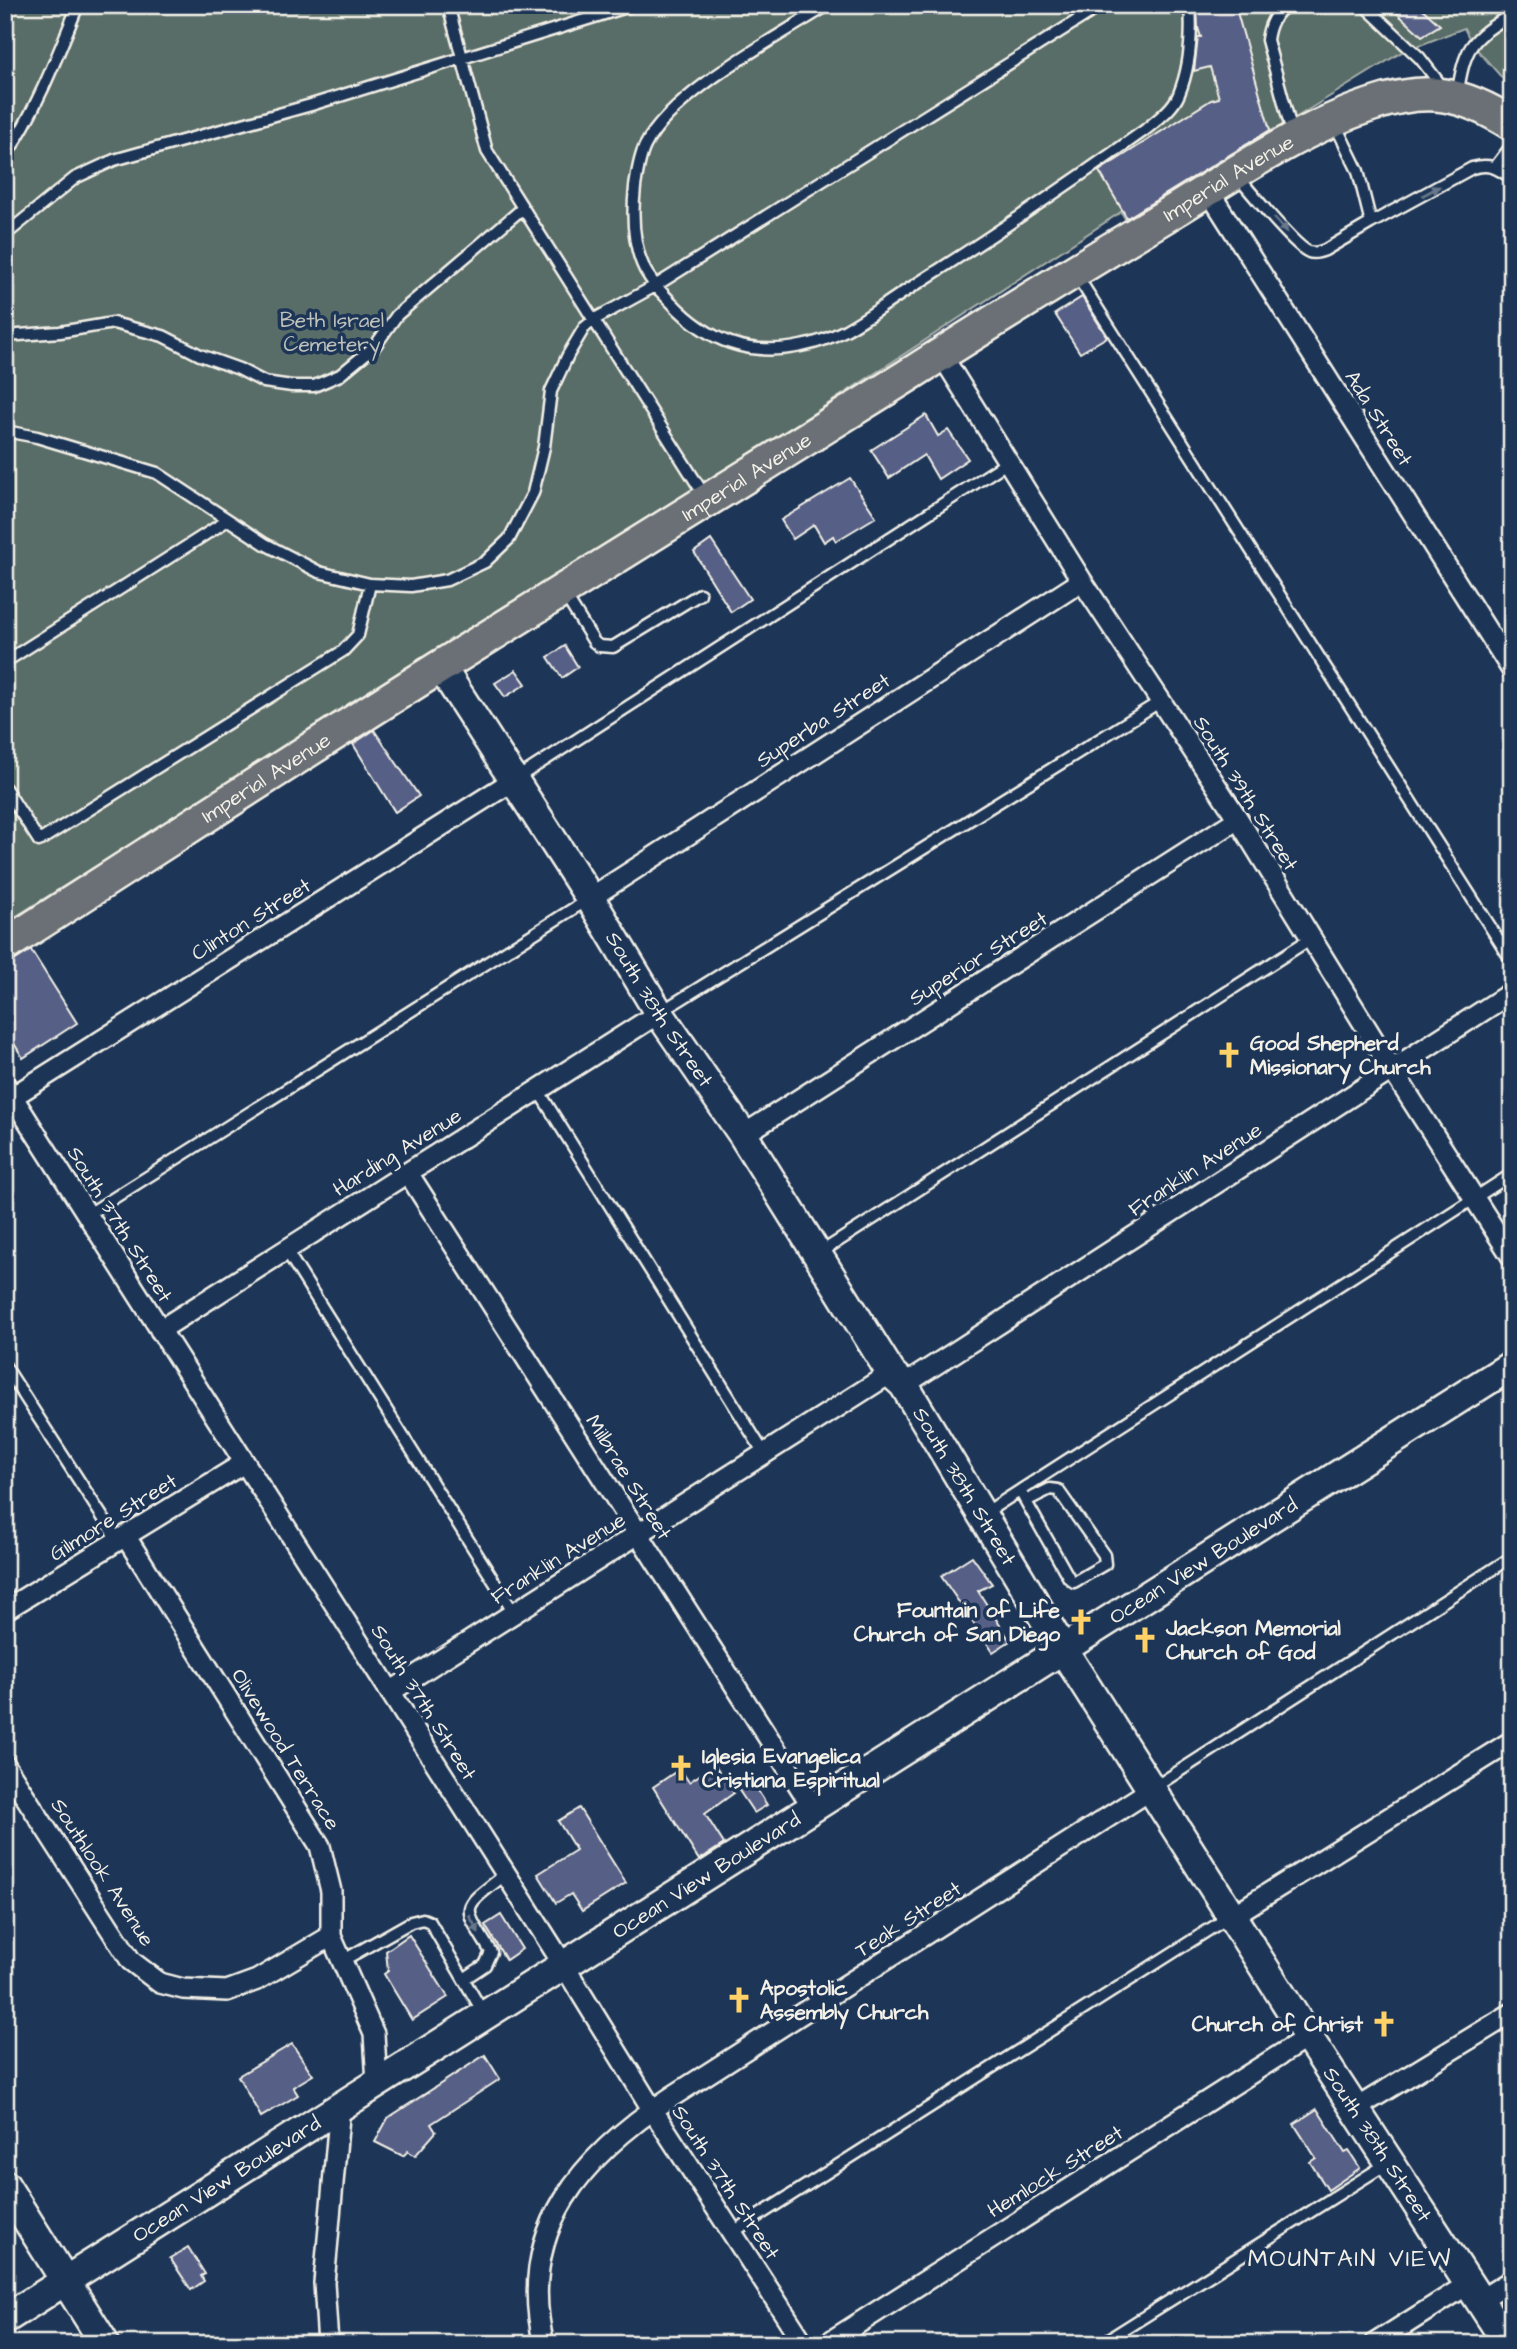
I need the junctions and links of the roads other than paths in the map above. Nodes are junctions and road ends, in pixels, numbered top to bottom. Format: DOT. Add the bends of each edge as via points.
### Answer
graph roads {
  1 [pos="78,5"];
  2 [pos="448,5"];
  3 [pos="633,5"];
  4 [pos="828,5"];
  5 [pos="1102,5"];
  6 [pos="1191,5"];
  7 [pos="1287,5"];
  8 [pos="1364,5"];
  9 [pos="1512,14"];
  10 [pos="462,59"];
  11 [pos="1453,96"];
  12 [pos="1333,119"];
  13 [pos="1512,124"];
  14 [pos="1294,140"];
  15 [pos="1512,145"];
  16 [pos="5,158"];
  17 [pos="1496,166"];
  18 [pos="1235,174"];
  19 [pos="1512,177"];
  20 [pos="1208,190"];
  21 [pos="523,208"];
  22 [pos="1371,223"];
  23 [pos="5,235"];
  24 [pos="1074,272"];
  25 [pos="655,286"];
  26 [pos="595,319"];
  27 [pos="5,337"];
  28 [pos="942,354"];
  29 [pos="5,431"];
  30 [pos="1008,463"];
  31 [pos="708,501"];
  32 [pos="228,520"];
  33 [pos="1082,581"];
  34 [pos="370,584"];
  35 [pos="563,591"];
  36 [pos="700,594"];
  37 [pos="5,662"];
  38 [pos="441,667"];
  39 [pos="1512,670"];
  40 [pos="1161,701"];
  41 [pos="514,780"];
  42 [pos="5,788"];
  43 [pos="1238,819"];
  44 [pos="590,898"];
  45 [pos="1310,939"];
  46 [pos="5,945"];
  47 [pos="1512,961"];
  48 [pos="1512,992"];
  49 [pos="659,1013"];
  50 [pos="1391,1068"];
  51 [pos="538,1090"];
  52 [pos="9,1091"];
  53 [pos="743,1135"];
  54 [pos="408,1173"];
  55 [pos="1512,1174"];
  56 [pos="1474,1198"];
  57 [pos="87,1215"];
  58 [pos="286,1250"];
  59 [pos="818,1255"];
  60 [pos="1512,1257"];
  61 [pos="160,1331"];
  62 [pos="1512,1365"];
  63 [pos="5,1366"];
  64 [pos="898,1379"];
  65 [pos="764,1453"];
  66 [pos="244,1463"];
  67 [pos="1020,1491"];
  68 [pos="1026,1502"];
  69 [pos="982,1515"];
  70 [pos="638,1534"];
  71 [pos="122,1539"];
  72 [pos="1512,1558"];
  73 [pos="5,1610"];
  74 [pos="514,1613"];
  75 [pos="1062,1648"];
  76 [pos="390,1692"];
  77 [pos="1512,1741"];
  78 [pos="5,1765"];
  79 [pos="1152,1789"];
  80 [pos="812,1806"];
  81 [pos="506,1874"];
  82 [pos="1232,1916"];
  83 [pos="331,1936"];
  84 [pos="342,1961"];
  85 [pos="563,1964"];
  86 [pos="464,1979"];
  87 [pos="1512,2013"];
  88 [pos="484,2014"];
  89 [pos="1308,2037"];
  90 [pos="377,2083"];
  91 [pos="340,2106"];
  92 [pos="652,2109"];
  93 [pos="1355,2109"];
  94 [pos="1389,2162"];
  95 [pos="5,2185"];
  96 [pos="733,2232"];
  97 [pos="1512,2280"];
  98 [pos="65,2282"];
  99 [pos="1475,2291"];
  100 [pos="5,2319"];
  101 [pos="105,2344"];
  102 [pos="328,2344"];
  103 [pos="544,2344"];
  104 [pos="804,2344"];
  105 [pos="826,2344"];
  106 [pos="1101,2344"];
  107 [pos="1374,2344"];
  108 [pos="1508,2344"];
  1 -- 16 [label="lane" via="51,72"];
  2 -- 10 [label="lane"];
  3 -- 10 [label="lane"];
  4 -- 25 [label="lane" via="685,99 645,146 632,210 644,268"];
  5 -- 25 [label="lane"];
  6 -- 25 [label="lane" via="1191,43 1179,95 1162,117 994,236 841,334 776,350 750,349 703,331"];
  7 -- 14 [label="lane" via="1269,25 1267,40"];
  8 -- 11 [label="lane"];
  9 -- 11 [label="lane" via="1472,44 1462,60"];
  10 -- 21 [label="lane" via="487,151"];
  10 -- 23 [label="lane" via="114,160 75,178"];
  11 -- 12 [label="main road, Imperial Avenue" via="1411,94"];
  11 -- 13 [label="main road, Imperial Avenue"];
  12 -- 14 [label="main road, Imperial Avenue"];
  12 -- 22 [label="lane" via="1358,171"];
  14 -- 18 [label="main road, Imperial Avenue"];
  15 -- 17 [label="lane"];
  17 -- 19 [label="lane"];
  22 -- 17 [label="lane, one-way" via="1472,169"];
  18 -- 20 [label="main road, Imperial Avenue"];
  18 -- 22 [label="lane, one-way" via="1308,252 1325,250"];
  20 -- 24 [label="main road, Imperial Avenue"];
  20 -- 39 [label="street, Ada Street"];
  21 -- 26 [label="lane"];
  21 -- 27 [label="lane" via="397,315 375,346 340,375 314,386 264,382 163,336 113,323"];
  24 -- 28 [label="main road, Imperial Avenue"];
  24 -- 47 [label="lane"];
  25 -- 26 [label="lane"];
  26 -- 31 [label="lane"];
  26 -- 34 [label="lane" via="584,328 551,391 533,493 509,538 485,562 447,580 411,586"];
  28 -- 30 [label="street, South 39th Street"];
  28 -- 31 [label="main road, Imperial Avenue"];
  29 -- 32 [label="lane" via="157,473"];
  30 -- 33 [label="street, South 39th Street"];
  30 -- 41 [label="lane"];
  31 -- 35 [label="main road, Imperial Avenue"];
  32 -- 34 [label="lane" via="318,572"];
  32 -- 37 [label="lane"];
  33 -- 40 [label="street, South 39th Street"];
  33 -- 44 [label="street, Superba Street"];
  34 -- 42 [label="lane" via="358,635 343,651 38,841"];
  35 -- 36 [label="lane" via="594,642 613,647"];
  35 -- 38 [label="main road, Imperial Avenue"];
  38 -- 41 [label="main road, South 38th Street"];
  38 -- 46 [label="main road, Imperial Avenue"];
  40 -- 43 [label="street, South 39th Street"];
  40 -- 49 [label="lane"];
  41 -- 44 [label="main road, South 38th Street"];
  41 -- 52 [label="street, Clinton Street"];
  43 -- 45 [label="street, South 39th Street"];
  43 -- 53 [label="street, Superior Street"];
  44 -- 49 [label="main road, South 38th Street"];
  44 -- 57 [label="lane"];
  45 -- 50 [label="street, South 39th Street"];
  45 -- 59 [label="lane"];
  48 -- 50 [label="street, Franklin Avenue"];
  49 -- 51 [label="street, Harding Avenue"];
  49 -- 53 [label="main road, South 38th Street"];
  50 -- 56 [label="street, South 39th Street"];
  50 -- 64 [label="street, Franklin Avenue"];
  51 -- 54 [label="street, Harding Avenue"];
  51 -- 65 [label="lane"];
  52 -- 57 [label="street, South 37th Street"];
  53 -- 59 [label="main road, South 38th Street"];
  54 -- 58 [label="street, Harding Avenue"];
  54 -- 70 [label="street, Milbrae Street"];
  55 -- 56 [label="lane"];
  56 -- 60 [label="street, South 39th Street"];
  56 -- 67 [label="lane"];
  57 -- 61 [label="street, South 37th Street"];
  58 -- 61 [label="street, Harding Avenue"];
  58 -- 74 [label="lane"];
  59 -- 64 [label="main road, South 38th Street"];
  61 -- 66 [label="street, South 37th Street"];
  62 -- 75 [label="main road, Ocean View Boulevard"];
  63 -- 71 [label="lane"];
  64 -- 65 [label="street, Franklin Avenue"];
  64 -- 69 [label="main road, South 38th Street"];
  65 -- 70 [label="street, Franklin Avenue"];
  66 -- 71 [label="street, Gilmore Street"];
  66 -- 76 [label="street, South 37th Street"];
  67 -- 68 [label="lane"];
  67 -- 69 [label="lane"];
  68 -- 68 [label="lane" via="1074,1582 1105,1564 1104,1555 1058,1490 1050,1489"];
  69 -- 75 [label="main road, South 38th Street"];
  70 -- 74 [label="street, Franklin Avenue"];
  70 -- 80 [label="street, Milbrae Street"];
  71 -- 73 [label="street, Gilmore Street"];
  71 -- 83 [label="street, Olivewood Terrace" via="320,1846 331,1891"];
  72 -- 79 [label="lane"];
  74 -- 76 [label="street, Franklin Avenue"];
  75 -- 79 [label="main road, South 38th Street"];
  75 -- 80 [label="main road, Ocean View Boulevard"];
  76 -- 81 [label="street, South 37th Street"];
  77 -- 82 [label="street"];
  78 -- 83 [label="street, Southlook Avenue" via="131,1961 160,1983 227,1991 257,1980"];
  79 -- 82 [label="main road, South 38th Street"];
  79 -- 92 [label="street, Teak Street"];
  80 -- 85 [label="main road, Ocean View Boulevard"];
  81 -- 85 [label="street, South 37th Street"];
  81 -- 86 [label="lane, one-way" via="468,1908 491,1952 485,1965"];
  82 -- 89 [label="main road, South 38th Street"];
  82 -- 96 [label="lane"];
  83 -- 84 [label="street, Olivewood Terrace"];
  84 -- 86 [label="lane" via="423,1919 430,1922"];
  84 -- 90 [label="street, Olivewood Terrace" via="374,2034"];
  85 -- 88 [label="main road, Ocean View Boulevard"];
  85 -- 92 [label="street, South 37th Street"];
  86 -- 88 [label="lane"];
  87 -- 93 [label="street"];
  88 -- 90 [label="main road, Ocean View Boulevard"];
  89 -- 93 [label="main road, South 38th Street"];
  89 -- 105 [label="street, Hemlock Street"];
  90 -- 91 [label="main road, Ocean View Boulevard"];
  91 -- 98 [label="main road, Ocean View Boulevard"];
  91 -- 102 [label="street" via="324,2283"];
  92 -- 96 [label="street, South 37th Street"];
  92 -- 103 [label="street, Teak Street" via="593,2159 554,2217 538,2286"];
  93 -- 94 [label="main road, South 38th Street"];
  94 -- 99 [label="main road, South 38th Street"];
  94 -- 106 [label="lane"];
  95 -- 98 [label="main road"];
  96 -- 104 [label="street, South 37th Street"];
  97 -- 99 [label="street"];
  98 -- 100 [label="main road, Ocean View Boulevard"];
  98 -- 101 [label="main road"];
  99 -- 107 [label="street"];
  99 -- 108 [label="main road, South 38th Street"];
}
